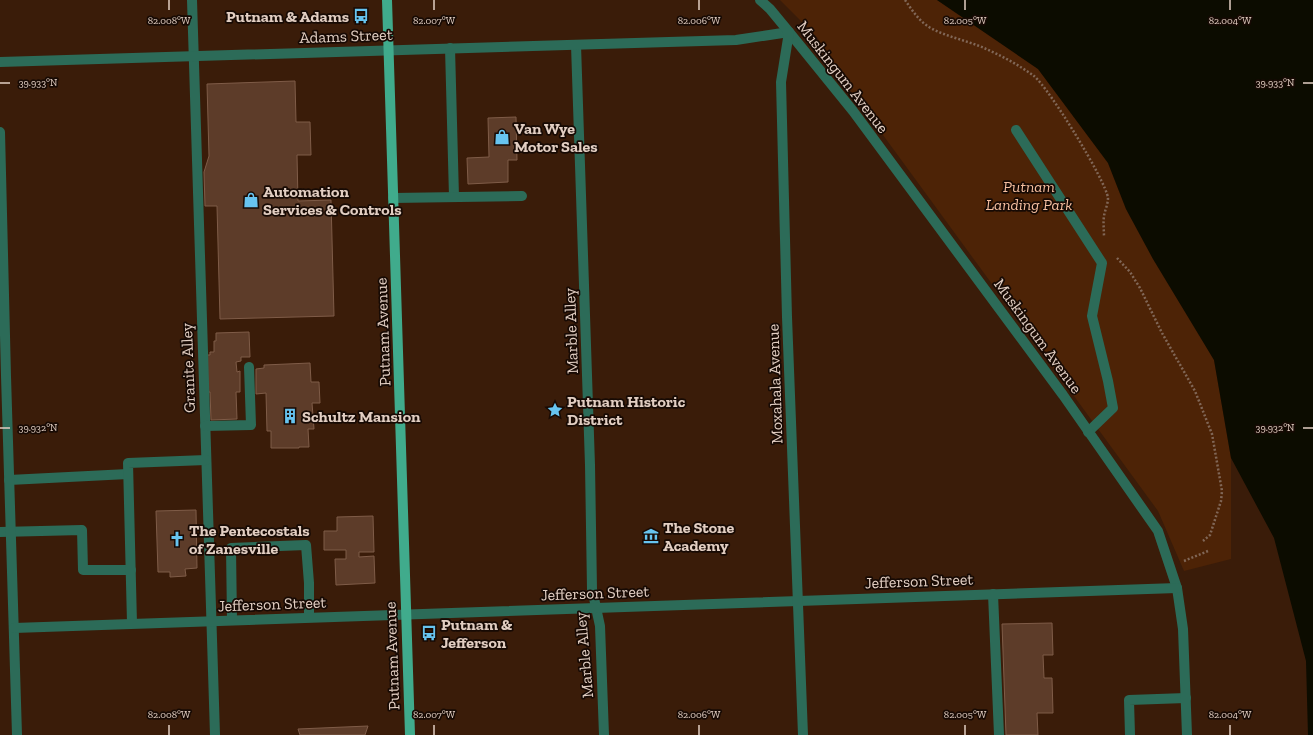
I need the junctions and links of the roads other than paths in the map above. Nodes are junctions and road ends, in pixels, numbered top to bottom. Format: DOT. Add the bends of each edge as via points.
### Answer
graph roads {
  1 [pos="192,0"];
  2 [pos="387,0"];
  3 [pos="760,0"];
  4 [pos="789,32"];
  5 [pos="576,45"];
  6 [pos="450,48"];
  7 [pos="389,50"];
  8 [pos="194,56"];
  9 [pos="0,62"];
  10 [pos="1016,130"];
  11 [pos="0,132"];
  12 [pos="522,196"];
  13 [pos="454,197"];
  14 [pos="393,198"];
  15 [pos="249,366"];
  16 [pos="3,376"];
  17 [pos="205,426"];
  18 [pos="1088,432"];
  19 [pos="206,460"];
  20 [pos="128,474"];
  21 [pos="9,480"];
  22 [pos="11,531"];
  23 [pos="0,532"];
  24 [pos="131,570"];
  25 [pos="1177,588"];
  26 [pos="993,594"];
  27 [pos="799,601"];
  28 [pos="596,608"];
  29 [pos="406,614"];
  30 [pos="309,618"];
  31 [pos="232,620"];
  32 [pos="211,621"];
  33 [pos="132,623"];
  34 [pos="14,628"];
  35 [pos="1186,698"];
  36 [pos="18,735"];
  37 [pos="215,735"];
  38 [pos="410,735"];
  39 [pos="604,735"];
  40 [pos="803,735"];
  41 [pos="999,735"];
  42 [pos="1130,735"];
  43 [pos="1187,735"];
  1 -- 8 [label="street, Granite Alley"];
  2 -- 7 [label="main road, Putnam Avenue"];
  3 -- 4 [label="street, Muskingum Avenue"];
  4 -- 5 [label="street, Adams Street" via="736,40"];
  4 -- 18 [label="street, Muskingum Avenue" via="852,111"];
  4 -- 27 [label="street, Moxahala Avenue" via="781,82 787,317"];
  5 -- 6 [label="street, Adams Street"];
  5 -- 28 [label="street, Marble Alley" via="592,589"];
  6 -- 7 [label="street, Adams Street"];
  6 -- 13 [label="street"];
  7 -- 8 [label="street, Adams Street"];
  7 -- 14 [label="main road, Putnam Avenue"];
  8 -- 9 [label="street, Adams Street"];
  8 -- 17 [label="street, Granite Alley"];
  10 -- 18 [label="street" via="1102,263 1092,316 1113,408"];
  11 -- 16 [label="street"];
  12 -- 13 [label="street"];
  13 -- 14 [label="street"];
  14 -- 29 [label="main road, Putnam Avenue"];
  15 -- 17 [label="street" via="251,425"];
  16 -- 21 [label="street"];
  17 -- 19 [label="street, Granite Alley"];
  18 -- 25 [label="street, Muskingum Avenue" via="1158,531"];
  19 -- 20 [label="street" via="128,463"];
  19 -- 32 [label="street, Granite Alley"];
  20 -- 21 [label="street"];
  20 -- 24 [label="street"];
  21 -- 22 [label="street"];
  22 -- 23 [label="street"];
  22 -- 24 [label="street" via="82,530 83,570"];
  22 -- 34 [label="street"];
  24 -- 33 [label="street"];
  25 -- 26 [label="street, Jefferson Street"];
  25 -- 35 [label="street, Muskingum Avenue" via="1183,629"];
  26 -- 27 [label="street, Jefferson Street"];
  26 -- 41 [label="street"];
  27 -- 28 [label="street, Jefferson Street"];
  27 -- 40 [label="street, Moxahala Avenue"];
  28 -- 29 [label="street, Jefferson Street"];
  28 -- 39 [label="street, Marble Alley" via="600,626"];
  29 -- 30 [label="street, Jefferson Street"];
  29 -- 38 [label="main road, Putnam Avenue"];
  30 -- 31 [label="street, Jefferson Street"];
  30 -- 31 [label="street" via="306,546 291,546 231,548"];
  31 -- 32 [label="street, Jefferson Street"];
  32 -- 33 [label="street, Jefferson Street"];
  32 -- 37 [label="street, Granite Alley"];
  33 -- 34 [label="street, Jefferson Street"];
  34 -- 36 [label="street"];
  35 -- 42 [label="street" via="1129,700"];
  35 -- 43 [label="street, Muskingum Avenue"];
}
